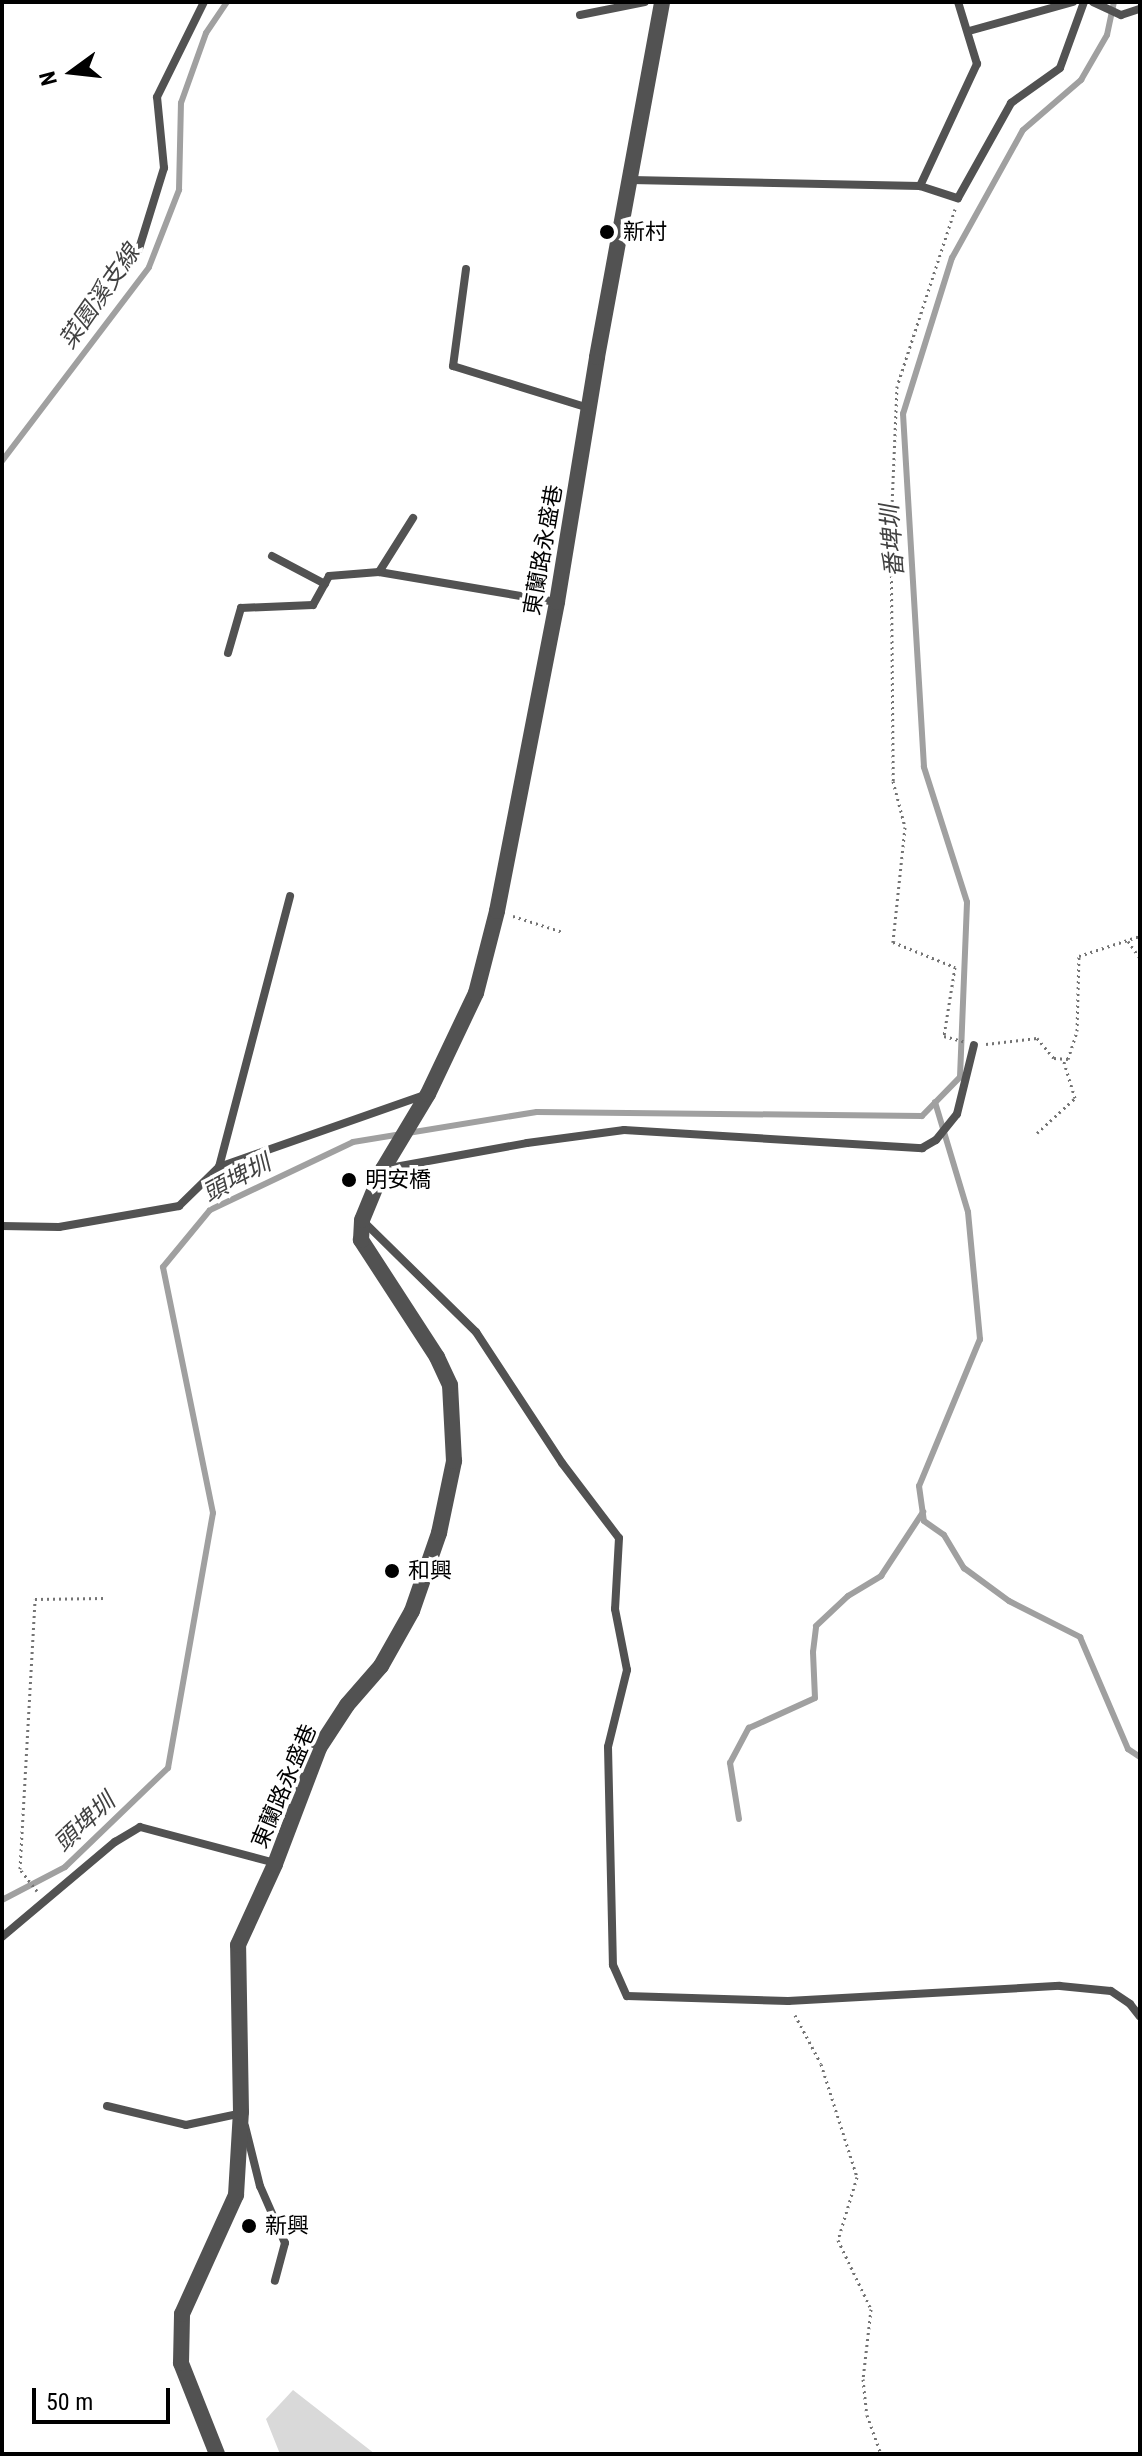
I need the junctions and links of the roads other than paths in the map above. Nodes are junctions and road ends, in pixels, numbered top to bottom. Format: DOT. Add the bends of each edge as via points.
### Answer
graph roads {
  1 [pos="204,2"];
  2 [pos="645,2"];
  3 [pos="662,2"];
  4 [pos="958,2"];
  5 [pos="1073,2"];
  6 [pos="1084,2"];
  7 [pos="1093,2"];
  8 [pos="1140,9"];
  9 [pos="580,15"];
  10 [pos="969,31"];
  11 [pos="631,180"];
  12 [pos="920,186"];
  13 [pos="138,252"];
  14 [pos="466,269"];
  15 [pos="589,408"];
  16 [pos="413,518"];
  17 [pos="272,556"];
  18 [pos="379,572"];
  19 [pos="325,584"];
  20 [pos="557,602"];
  21 [pos="228,653"];
  22 [pos="290,896"];
  23 [pos="974,1045"];
  24 [pos="428,1094"];
  25 [pos="219,1167"];
  26 [pos="383,1169"];
  27 [pos="362,1220"];
  28 [pos="2,1226"];
  29 [pos="275,1864"];
  30 [pos="2,1937"];
  31 [pos="1140,2017"];
  32 [pos="107,2106"];
  33 [pos="241,2112"];
  34 [pos="275,2281"];
  35 [pos="217,2454"];
  1 -- 13 [label="lane" via="157,97 164,168"];
  2 -- 9 [label="lane"];
  3 -- 11 [label="street, 東蘭路永盛巷"];
  4 -- 10 [label="lane"];
  5 -- 10 [label="lane"];
  6 -- 12 [label="lane" via="1060,68 1011,103 958,198"];
  7 -- 8 [label="lane" via="1121,15"];
  10 -- 12 [label="lane" via="977,64"];
  11 -- 12 [label="lane"];
  11 -- 15 [label="street, 東蘭路永盛巷"];
  14 -- 15 [label="lane" via="453,366"];
  15 -- 20 [label="street, 東蘭路永盛巷"];
  16 -- 18 [label="lane"];
  17 -- 19 [label="lane"];
  18 -- 19 [label="lane" via="329,576"];
  18 -- 20 [label="lane"];
  19 -- 21 [label="lane" via="313,605 241,608"];
  20 -- 24 [label="street, 東蘭路永盛巷" via="476,993"];
  22 -- 25 [label="lane"];
  23 -- 26 [label="lane" via="957,1114 936,1140 922,1148 624,1130"];
  24 -- 25 [label="lane"];
  24 -- 26 [label="street"];
  25 -- 28 [label="lane" via="179,1206 59,1227"];
  26 -- 27 [label="street"];
  27 -- 29 [label="street, 東蘭路永盛巷" via="361,1240 450,1385 454,1461 439,1533 412,1611 381,1666 319,1748"];
  27 -- 31 [label="lane" via="476,1332 562,1463 619,1538 615,1609 627,1670 608,1747 613,1965 627,1996 788,2001 1060,1986 1111,1991"];
  29 -- 30 [label="lane" via="140,1827"];
  29 -- 33 [label="street, 東蘭路永盛巷" via="238,1945"];
  32 -- 33 [label="lane" via="186,2125"];
  33 -- 34 [label="lane" via="260,2186 285,2243"];
  33 -- 35 [label="street, 東蘭路永盛巷" via="236,2195 182,2314 181,2363"];
}
